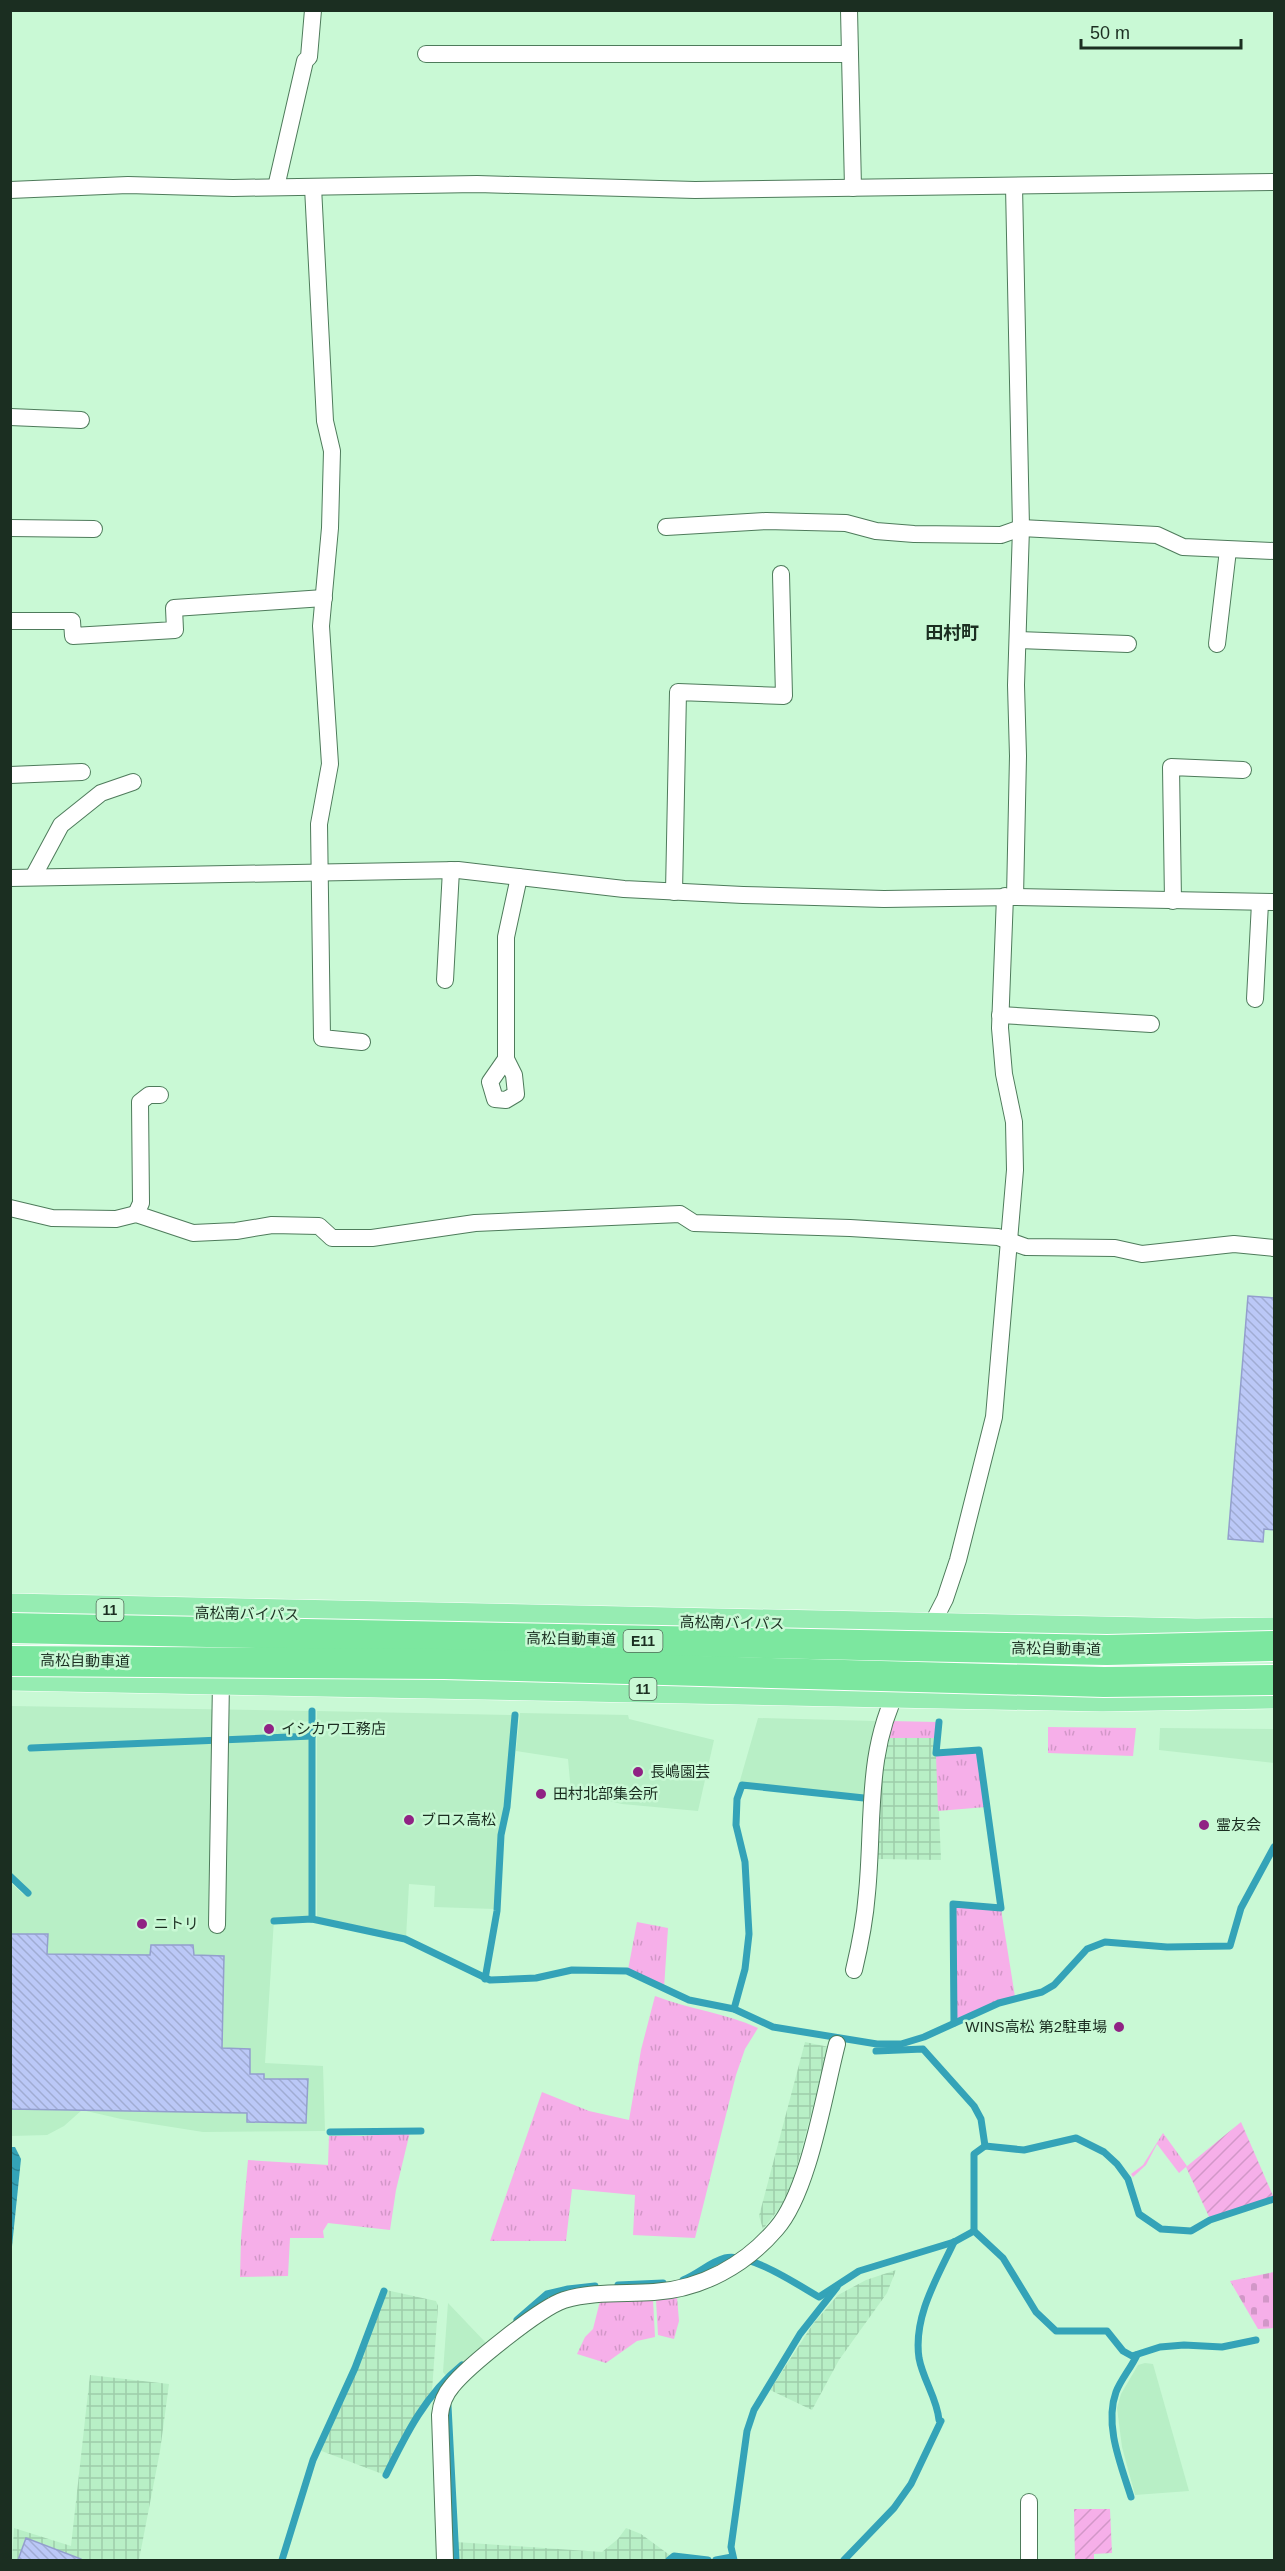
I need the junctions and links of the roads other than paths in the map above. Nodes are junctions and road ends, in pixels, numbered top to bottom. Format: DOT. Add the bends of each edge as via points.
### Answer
graph roads {
  1 [pos="313,10"];
  2 [pos="849,10"];
  3 [pos="426,54"];
  4 [pos="850,54"];
  5 [pos="1275,182"];
  6 [pos="1014,186"];
  7 [pos="276,187"];
  8 [pos="313,187"];
  9 [pos="853,188"];
  10 [pos="10,190"];
  11 [pos="10,417"];
  12 [pos="81,420"];
  13 [pos="666,527"];
  14 [pos="10,528"];
  15 [pos="1022,528"];
  16 [pos="94,529"];
  17 [pos="1228,550"];
  18 [pos="1275,551"];
  19 [pos="781,574"];
  20 [pos="324,598"];
  21 [pos="10,621"];
  22 [pos="1018,640"];
  23 [pos="1128,644"];
  24 [pos="1217,644"];
  25 [pos="1243,770"];
  26 [pos="82,772"];
  27 [pos="10,775"];
  28 [pos="133,782"];
  29 [pos="451,870"];
  30 [pos="320,871"];
  31 [pos="33,877"];
  32 [pos="519,877"];
  33 [pos="10,878"];
  34 [pos="674,892"];
  35 [pos="1010,896"];
  36 [pos="1173,901"];
  37 [pos="1267,903"];
  38 [pos="445,980"];
  39 [pos="1255,999"];
  40 [pos="1000,1015"];
  41 [pos="1151,1024"];
  42 [pos="362,1042"];
  43 [pos="506,1059"];
  44 [pos="160,1095"];
  45 [pos="10,1208"];
  46 [pos="136,1214"];
  47 [pos="1011,1243"];
  48 [pos="1275,1248"];
  49 [pos="10,1608"];
  50 [pos="931,1627"];
  51 [pos="10,1628"];
  52 [pos="1275,1631"];
  53 [pos="1275,1646"];
  54 [pos="10,1661"];
  55 [pos="10,1677"];
  56 [pos="1275,1680"];
  57 [pos="221,1681"];
  58 [pos="895,1694"];
  59 [pos="1275,1695"];
  60 [pos="217,1925"];
  61 [pos="854,1970"];
  62 [pos="837,2044"];
  63 [pos="1029,2502"];
  64 [pos="445,2560"];
  65 [pos="1029,2560"];
  1 -- 7 [label="street" via="309,57"];
  2 -- 4 [label="street"];
  3 -- 4 [label="street"];
  4 -- 9 [label="street"];
  5 -- 6 [label="street"];
  6 -- 9 [label="street"];
  6 -- 15 [label="street"];
  7 -- 8 [label="street"];
  7 -- 10 [label="street" via="128,185"];
  8 -- 9 [label="street" via="477,184 695,190"];
  8 -- 20 [label="street" via="325,421 332,450"];
  11 -- 12 [label="street"];
  13 -- 15 [label="street" via="766,521 846,523 876,531 914,534 1001,535"];
  14 -- 16 [label="street"];
  15 -- 17 [label="street" via="1157,536 1183,547"];
  15 -- 22 [label="street"];
  17 -- 18 [label="street"];
  17 -- 24 [label="street"];
  19 -- 34 [label="street" via="784,696 678,692"];
  20 -- 21 [label="street" via="174,608 175,630 73,636 72,621"];
  20 -- 30 [label="street" via="321,626 330,764 319,824"];
  22 -- 23 [label="street"];
  22 -- 35 [label="street"];
  25 -- 36 [label="street" via="1171,767"];
  26 -- 27 [label="street"];
  28 -- 31 [label="street" via="101,793 61,825"];
  29 -- 30 [label="street"];
  29 -- 32 [label="street"];
  29 -- 38 [label="street"];
  30 -- 31 [label="street"];
  30 -- 42 [label="street" via="322,1038"];
  31 -- 33 [label="street"];
  32 -- 34 [label="street"];
  32 -- 43 [label="street" via="506,937"];
  34 -- 35 [label="street" via="884,899"];
  35 -- 36 [label="street"];
  35 -- 40 [label="street"];
  36 -- 37 [label="street"];
  37 -- 39 [label="street"];
  40 -- 41 [label="street"];
  40 -- 47 [label="street" via="1004,1074 1014,1122"];
  44 -- 46 [label="street" via="149,1095 140,1102 141,1203"];
  45 -- 46 [label="street" via="52,1218 116,1219"];
  46 -- 47 [label="street" via="193,1233 272,1225 319,1226 332,1238 372,1238 475,1223 680,1214 694,1223 998,1236"];
  47 -- 48 [label="street" via="1026,1247 1115,1248 1142,1254 1234,1244"];
  47 -- 50 [label="street" via="994,1417 958,1560"];
  49 -- 50 [label="highway, 高松南バイパス / 11"];
  50 -- 52 [label="highway, 高松南バイパス / 11"];
  50 -- 58 [label="street"];
  51 -- 53 [label="highway, 高松自動車道 / E11, bridge" via="1107,1650"];
  54 -- 56 [label="highway, 高松自動車道 / E11, bridge" via="444,1665 1104,1682"];
  55 -- 57 [label="highway, 11"];
  57 -- 58 [label="highway, 11"];
  57 -- 60 [label="street"];
  58 -- 59 [label="highway, 11" via="1102,1698"];
  58 -- 61 [label="street" via="885,1714 876,1758 868,1892"];
  62 -- 64 [label="street" via="796,2198 776,2229 750,2254 708,2280 681,2289 594,2294 549,2306 451,2387 440,2415"];
  63 -- 65 [label="street"];
}
